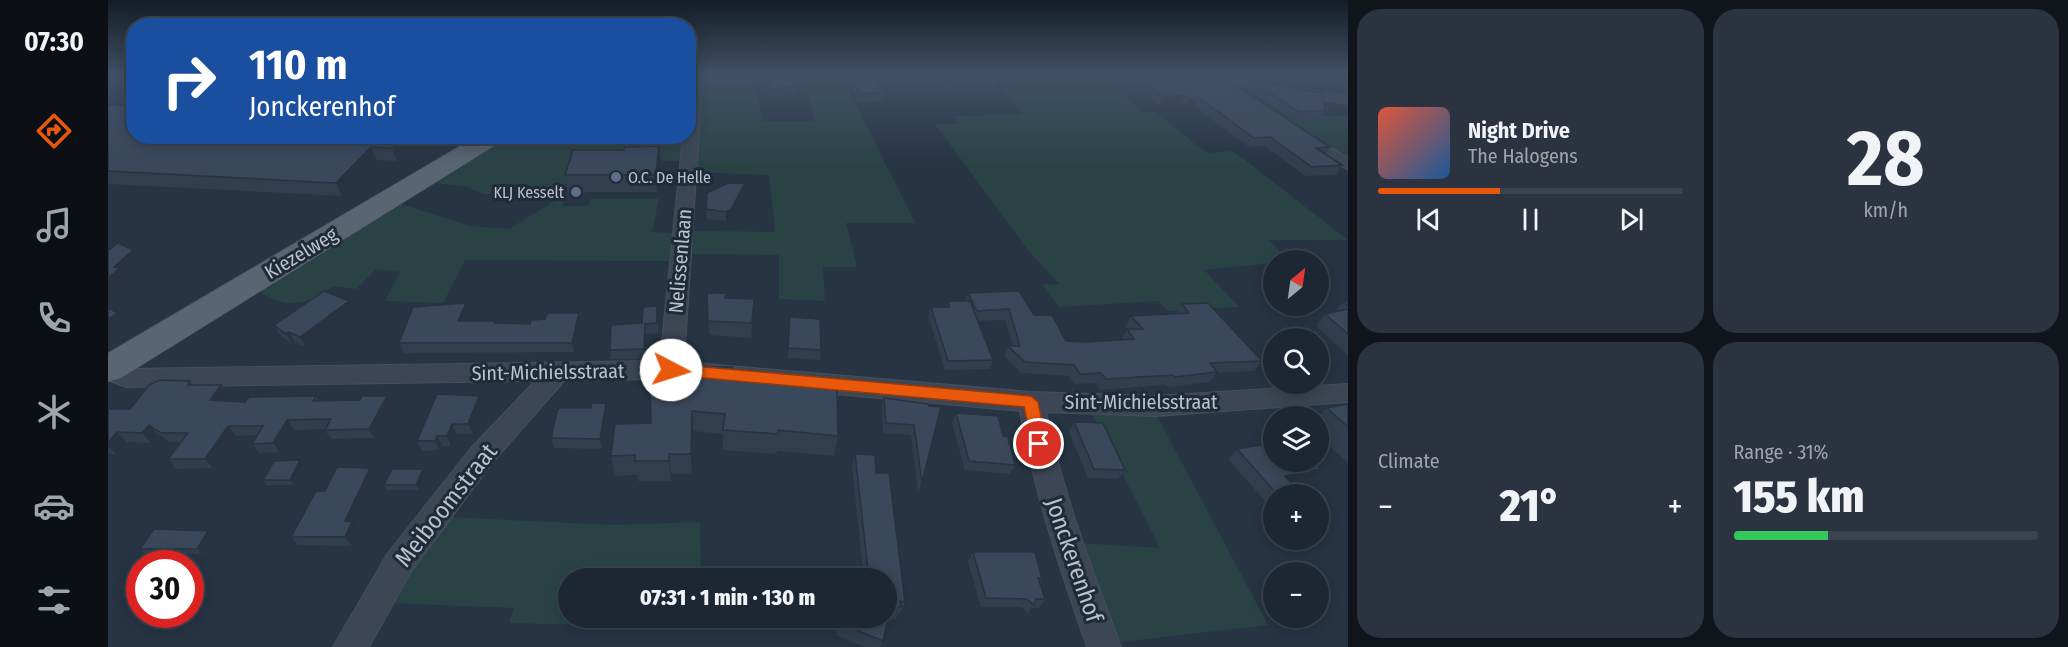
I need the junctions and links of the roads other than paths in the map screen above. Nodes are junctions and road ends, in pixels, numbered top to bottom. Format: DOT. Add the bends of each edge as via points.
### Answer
graph roads {
  1 [pos="1289,127"];
  2 [pos="481,144"];
  3 [pos="687,144"];
  4 [pos="1348,165"];
  5 [pos="108,369"];
  6 [pos="671,370"];
  7 [pos="557,373"];
  8 [pos="1345,396"];
  9 [pos="1031,402"];
  10 [pos="350,647"];
  11 [pos="1104,647"];
  1 -- 4 [label="street"];
  2 -- 5 [label="main road, Kiezelweg"];
  3 -- 6 [label="street, Nelissenlaan"];
  5 -- 7 [label="street, Sint-Michielsstraat" via="126,378"];
  6 -- 7 [label="street, Sint-Michielsstraat"];
  6 -- 9 [label="street, Sint-Michielsstraat"];
  7 -- 10 [label="street, Meiboomstraat" via="482,455 399,563"];
  8 -- 9 [label="street, Sint-Michielsstraat" via="1156,406"];
  9 -- 11 [label="street, Jonckerenhof" via="1043,465 1062,531"];
}
